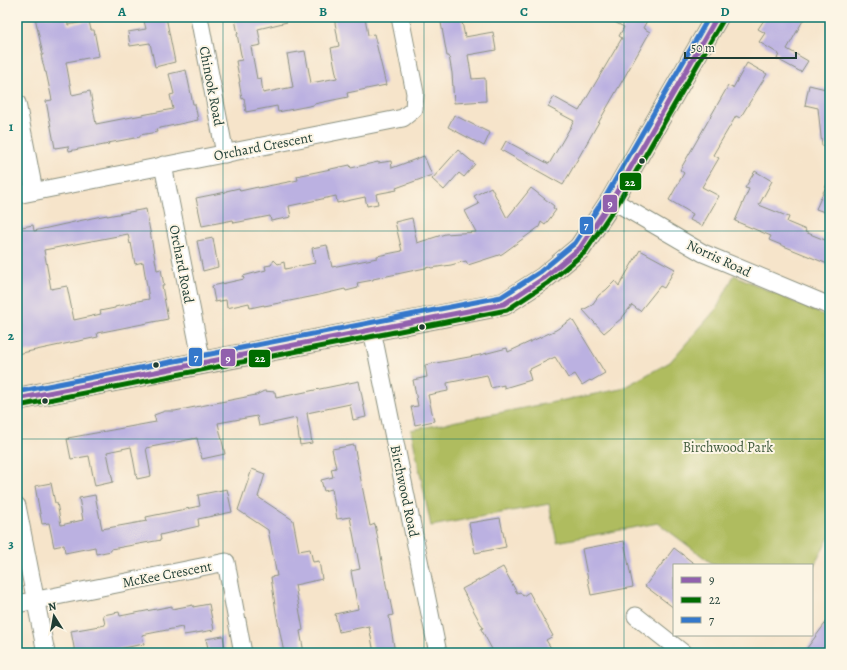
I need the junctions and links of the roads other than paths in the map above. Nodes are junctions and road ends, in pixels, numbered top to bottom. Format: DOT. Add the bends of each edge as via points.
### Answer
graph roads {
  1 [pos="199,17"];
  2 [pos="400,17"];
  3 [pos="711,19"];
  4 [pos="17,103"];
  5 [pos="225,154"];
  6 [pos="163,165"];
  7 [pos="34,191"];
  8 [pos="17,195"];
  9 [pos="612,200"];
  10 [pos="830,306"];
  11 [pos="372,330"];
  12 [pos="202,363"];
  13 [pos="17,399"];
  14 [pos="17,506"];
  15 [pos="36,600"];
  16 [pos="17,604"];
  17 [pos="636,616"];
  18 [pos="673,650"];
  19 [pos="46,653"];
  20 [pos="243,653"];
  21 [pos="438,653"];
  1 -- 5 [label="street, Chinook Road"];
  2 -- 5 [label="street, Orchard Crescent" via="415,93 414,109 403,118"];
  3 -- 9 [label="street"];
  4 -- 7 [label="street"];
  5 -- 6 [label="street, Orchard Crescent"];
  6 -- 7 [label="street, Orchard Crescent"];
  6 -- 12 [label="street, Orchard Road"];
  7 -- 8 [label="street, Orchard Crescent"];
  9 -- 10 [label="street, Norris Road" via="703,253"];
  9 -- 11 [label="street" via="580,248 544,278 504,304"];
  11 -- 12 [label="street"];
  11 -- 21 [label="street, Birchwood Road"];
  12 -- 13 [label="street"];
  14 -- 15 [label="street"];
  15 -- 16 [label="street, McKee Crescent"];
  15 -- 19 [label="street"];
  15 -- 20 [label="street, McKee Crescent" via="226,562"];
  17 -- 18 [label="street"];
}
